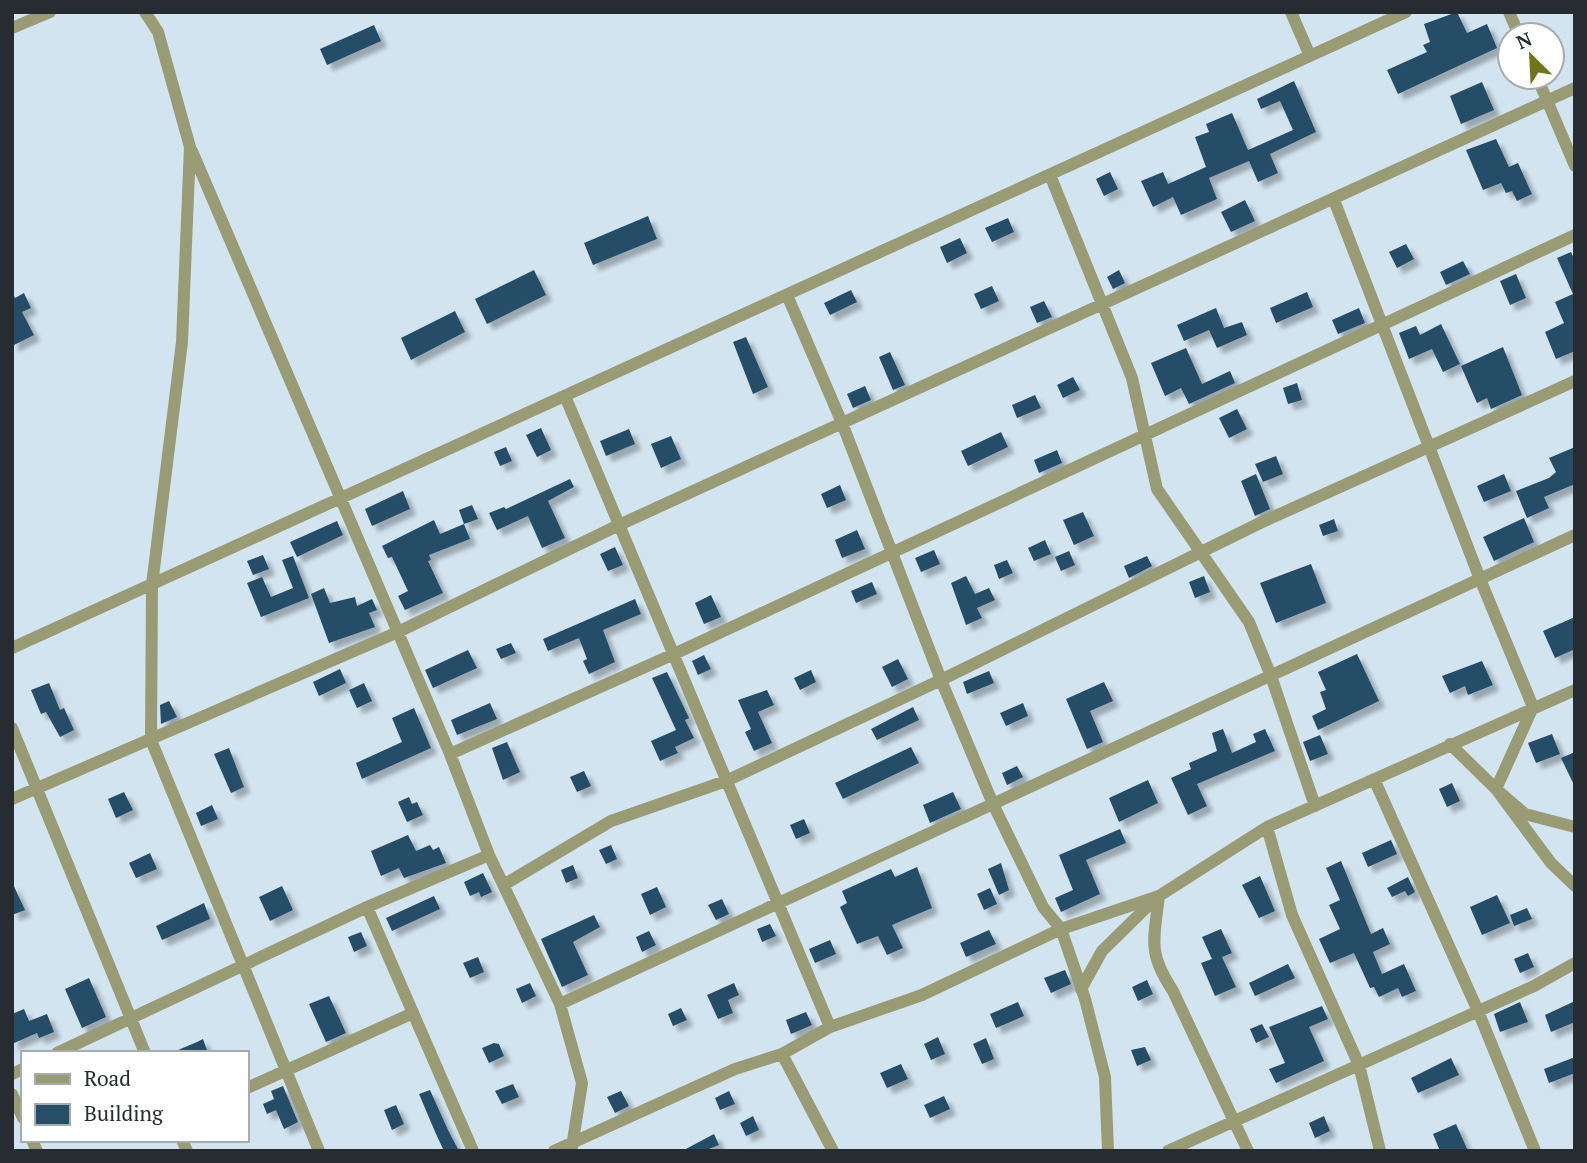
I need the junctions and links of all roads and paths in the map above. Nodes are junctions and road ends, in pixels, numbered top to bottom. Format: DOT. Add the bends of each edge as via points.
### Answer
graph roads {
  1 [pos="50,12"];
  2 [pos="145,12"];
  3 [pos="1291,12"];
  4 [pos="1406,12"];
  5 [pos="12,28"];
  6 [pos="1310,56"];
  7 [pos="1575,88"];
  8 [pos="1543,91"];
  9 [pos="1547,102"];
  10 [pos="190,147"];
  11 [pos="1575,166"];
  12 [pos="1050,175"];
  13 [pos="1334,200"];
  14 [pos="1575,235"];
  15 [pos="787,295"];
  16 [pos="1104,304"];
  17 [pos="1382,324"];
  18 [pos="1575,380"];
  19 [pos="565,396"];
  20 [pos="842,423"];
  21 [pos="1145,435"];
  22 [pos="1429,446"];
  23 [pos="340,497"];
  24 [pos="619,525"];
  25 [pos="1575,535"];
  26 [pos="892,552"];
  27 [pos="1202,553"];
  28 [pos="1480,579"];
  29 [pos="152,584"];
  30 [pos="398,632"];
  31 [pos="12,648"];
  32 [pos="674,654"];
  33 [pos="1271,676"];
  34 [pos="941,680"];
  35 [pos="1575,690"];
  36 [pos="1533,707"];
  37 [pos="12,728"];
  38 [pos="151,740"];
  39 [pos="1450,744"];
  40 [pos="450,754"];
  41 [pos="1374,779"];
  42 [pos="726,781"];
  43 [pos="37,788"];
  44 [pos="1496,789"];
  45 [pos="12,799"];
  46 [pos="993,804"];
  47 [pos="1315,806"];
  48 [pos="1267,827"];
  49 [pos="1575,827"];
  50 [pos="489,855"];
  51 [pos="505,884"];
  52 [pos="1575,886"];
  53 [pos="1158,897"];
  54 [pos="780,903"];
  55 [pos="366,907"];
  56 [pos="1060,929"];
  57 [pos="1575,963"];
  58 [pos="243,966"];
  59 [pos="1081,989"];
  60 [pos="560,1004"];
  61 [pos="1478,1010"];
  62 [pos="413,1013"];
  63 [pos="130,1018"];
  64 [pos="830,1027"];
  65 [pos="61,1051"];
  66 [pos="144,1051"];
  67 [pos="782,1055"];
  68 [pos="1359,1065"];
  69 [pos="286,1071"];
  70 [pos="248,1088"];
  71 [pos="12,1094"];
  72 [pos="21,1114"];
  73 [pos="1234,1120"];
  74 [pos="572,1147"];
  75 [pos="318,1151"];
  76 [pos="473,1151"];
  77 [pos="554,1151"];
  78 [pos="833,1151"];
  79 [pos="1108,1151"];
  80 [pos="1168,1151"];
  81 [pos="1248,1151"];
  82 [pos="1380,1151"];
  83 [pos="1535,1151"];
  1 -- 5 [label="street"];
  2 -- 10 [label="street" via="158,32"];
  3 -- 6 [label="street"];
  4 -- 6 [label="street"];
  6 -- 12 [label="street"];
  7 -- 9 [label="street"];
  8 -- 9 [label="street"];
  9 -- 11 [label="street"];
  9 -- 13 [label="street"];
  10 -- 23 [label="street"];
  10 -- 29 [label="street" via="182,342"];
  12 -- 15 [label="street"];
  12 -- 16 [label="street"];
  13 -- 16 [label="street"];
  13 -- 17 [label="street"];
  14 -- 17 [label="street"];
  15 -- 19 [label="street"];
  15 -- 20 [label="street"];
  16 -- 20 [label="street"];
  16 -- 21 [label="street" via="1132,379"];
  17 -- 21 [label="street"];
  17 -- 22 [label="street"];
  18 -- 22 [label="street"];
  19 -- 23 [label="street"];
  19 -- 24 [label="street"];
  20 -- 24 [label="street"];
  20 -- 26 [label="street"];
  21 -- 26 [label="street"];
  21 -- 27 [label="street" via="1157,489"];
  22 -- 27 [label="street"];
  22 -- 28 [label="street"];
  23 -- 29 [label="street"];
  23 -- 30 [label="street"];
  24 -- 30 [label="street"];
  24 -- 32 [label="street"];
  25 -- 28 [label="street"];
  26 -- 32 [label="street"];
  26 -- 34 [label="street"];
  27 -- 33 [label="street" via="1249,622"];
  27 -- 34 [label="street"];
  28 -- 33 [label="street"];
  28 -- 36 [label="street"];
  29 -- 31 [label="street"];
  29 -- 38 [label="street"];
  30 -- 38 [label="street"];
  30 -- 40 [label="street"];
  32 -- 40 [label="street"];
  32 -- 42 [label="street"];
  33 -- 46 [label="street"];
  33 -- 47 [label="street"];
  34 -- 42 [label="street"];
  34 -- 46 [label="street"];
  35 -- 36 [label="street"];
  36 -- 39 [label="street"];
  36 -- 44 [label="street"];
  37 -- 43 [label="street"];
  38 -- 43 [label="street"];
  38 -- 58 [label="street"];
  39 -- 41 [label="street"];
  39 -- 44 [label="street"];
  40 -- 50 [label="street"];
  41 -- 47 [label="street"];
  41 -- 61 [label="street"];
  42 -- 51 [label="street" via="611,821"];
  42 -- 54 [label="street"];
  43 -- 45 [label="street"];
  43 -- 63 [label="street"];
  44 -- 49 [label="street" via="1525,814"];
  44 -- 52 [label="street" via="1550,863"];
  46 -- 54 [label="street"];
  46 -- 56 [label="street" via="1044,907"];
  47 -- 48 [label="street"];
  48 -- 53 [label="street"];
  48 -- 68 [label="street" via="1292,915"];
  50 -- 51 [label="street"];
  50 -- 55 [label="street"];
  51 -- 60 [label="street"];
  53 -- 56 [label="street"];
  53 -- 59 [label="street" via="1102,951"];
  53 -- 73 [label="street" via="1153,951 1158,968 1173,990"];
  54 -- 60 [label="street"];
  54 -- 64 [label="street"];
  55 -- 58 [label="street"];
  55 -- 62 [label="street"];
  56 -- 59 [label="street"];
  56 -- 64 [label="street" via="922,995"];
  57 -- 61 [label="street"];
  58 -- 63 [label="street"];
  58 -- 69 [label="street"];
  59 -- 79 [label="street" via="1105,1077"];
  60 -- 74 [label="street" via="582,1083"];
  61 -- 68 [label="street"];
  61 -- 83 [label="street"];
  62 -- 69 [label="street"];
  62 -- 76 [label="street"];
  63 -- 65 [label="street"];
  63 -- 66 [label="street"];
  64 -- 67 [label="street"];
  67 -- 74 [label="street" via="735,1069"];
  67 -- 78 [label="street"];
  68 -- 73 [label="street"];
  68 -- 82 [label="street"];
  69 -- 70 [label="street"];
  69 -- 75 [label="street"];
  71 -- 72 [label="street"];
  73 -- 80 [label="street"];
  73 -- 81 [label="street"];
  74 -- 77 [label="street"];
}
